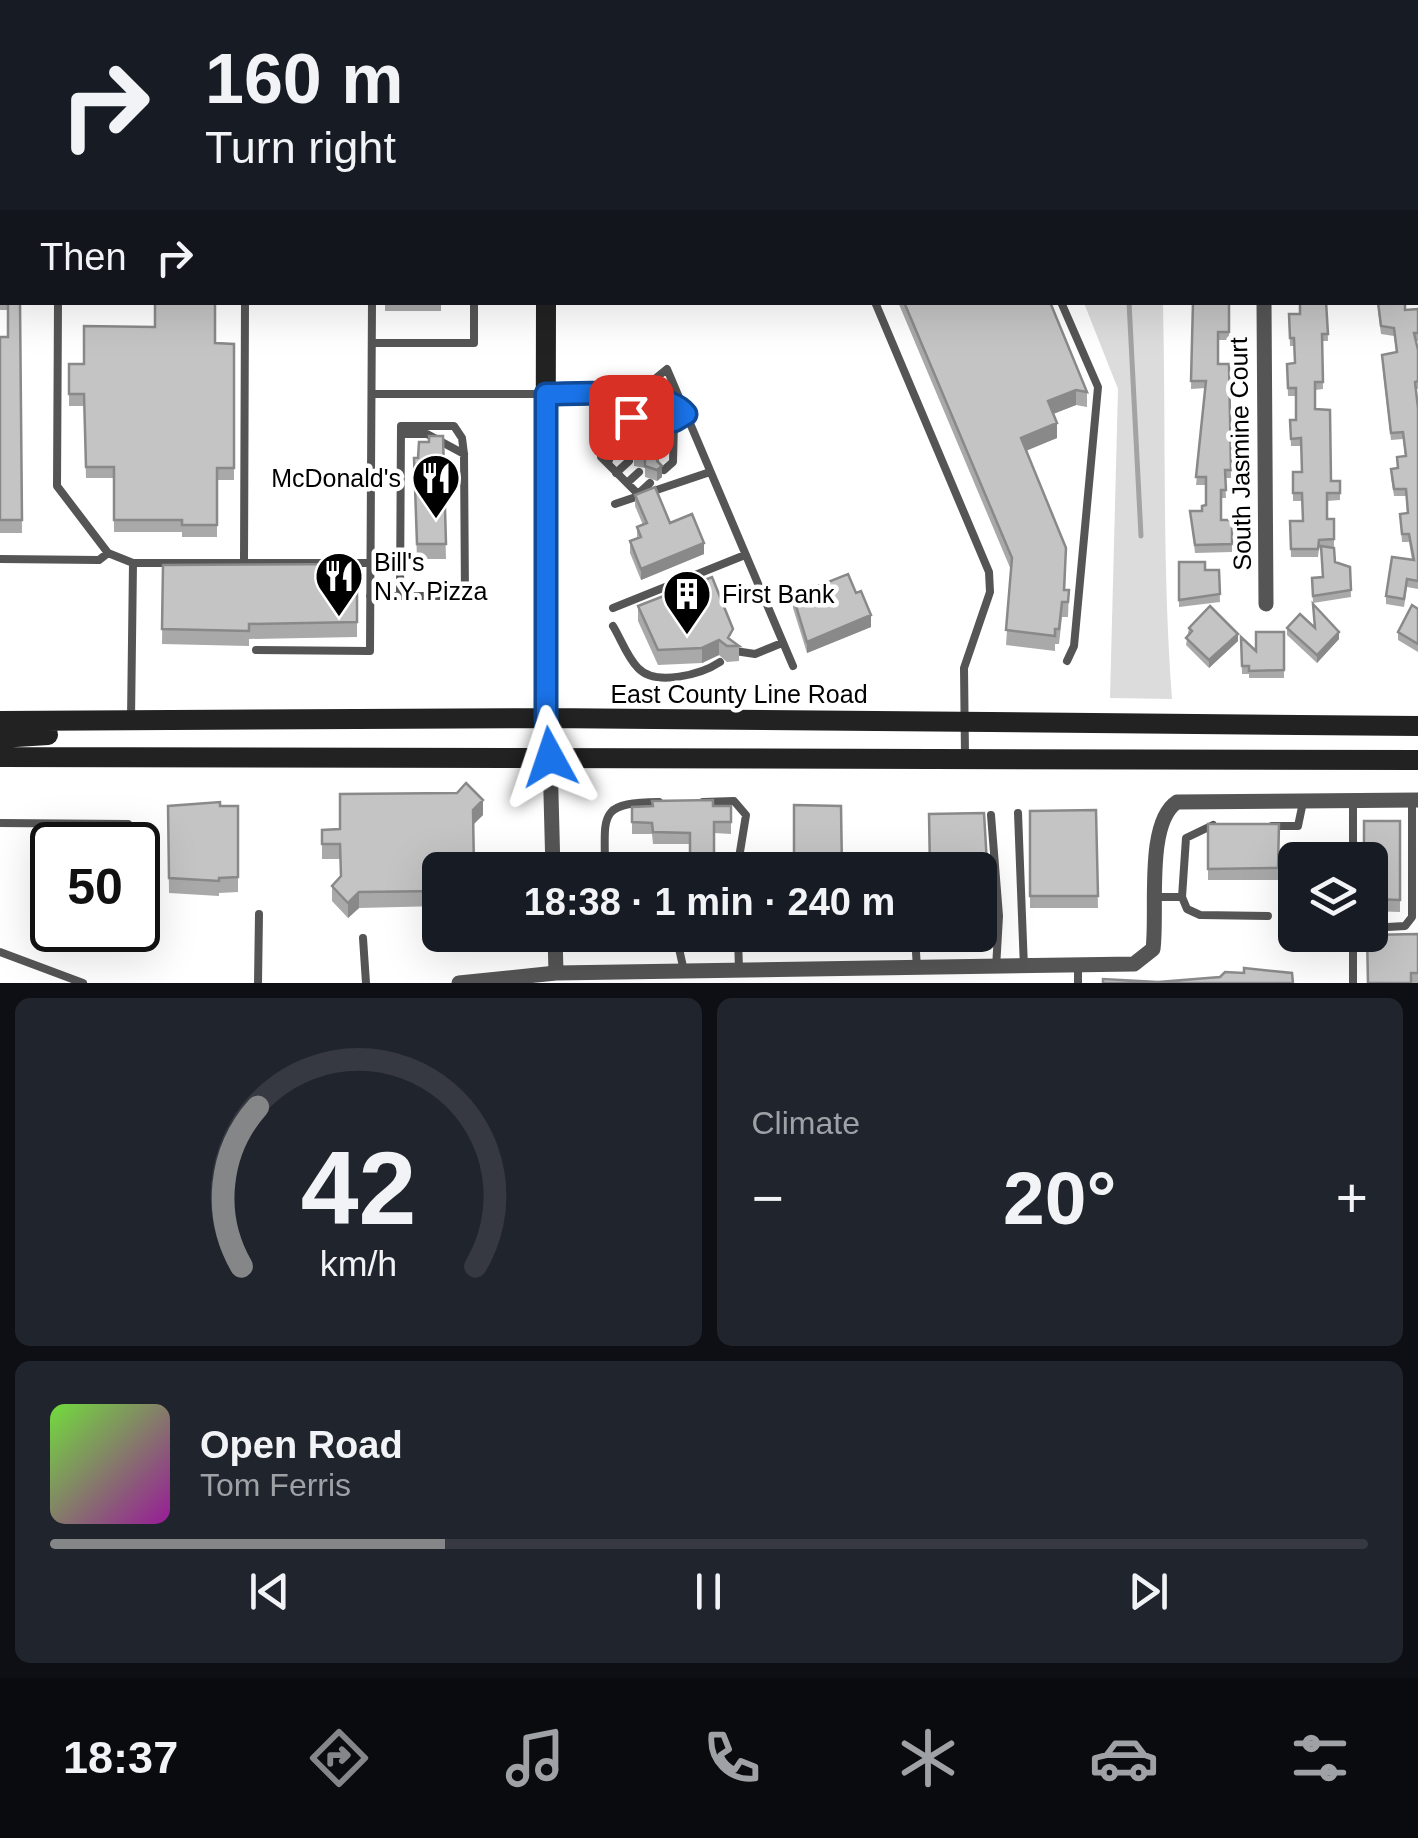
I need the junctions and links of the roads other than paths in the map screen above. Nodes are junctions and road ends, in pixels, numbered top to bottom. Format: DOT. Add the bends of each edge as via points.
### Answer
graph roads {
  1 [pos="58,305"];
  2 [pos="246,305"];
  3 [pos="372,305"];
  4 [pos="474,305"];
  5 [pos="546,305"];
  6 [pos="875,305"];
  7 [pos="1062,305"];
  8 [pos="1264,305"];
  9 [pos="372,343"];
  10 [pos="372,394"];
  11 [pos="546,394"];
  12 [pos="620,394"];
  13 [pos="685,412"];
  14 [pos="660,420"];
  15 [pos="672,422"];
  16 [pos="619,423"];
  17 [pos="628,432"];
  18 [pos="401,434"];
  19 [pos="605,436"];
  20 [pos="614,445"];
  21 [pos="642,447"];
  22 [pos="464,454"];
  23 [pos="653,458"];
  24 [pos="629,460"];
  25 [pos="608,464"];
  26 [pos="664,470"];
  27 [pos="640,472"];
  28 [pos="710,472"];
  29 [pos="616,473"];
  30 [pos="627,483"];
  31 [pos="650,483"];
  32 [pos="640,496"];
  33 [pos="615,504"];
  34 [pos="108,553"];
  35 [pos="745,555"];
  36 [pos="0,559"];
  37 [pos="133,564"];
  38 [pos="244,564"];
  39 [pos="370,564"];
  40 [pos="370,596"];
  41 [pos="400,596"];
  42 [pos="1266,604"];
  43 [pos="613,608"];
  44 [pos="613,626"];
  45 [pos="782,643"];
  46 [pos="256,650"];
  47 [pos="736,652"];
  48 [pos="1067,660"];
  49 [pos="720,662"];
  50 [pos="793,666"];
  51 [pos="546,718"];
  52 [pos="965,720"];
  53 [pos="0,722"];
  54 [pos="131,722"];
  55 [pos="1418,726"];
  56 [pos="0,738"];
  57 [pos="0,757"];
  58 [pos="550,757"];
  59 [pos="965,759"];
  60 [pos="1418,760"];
  61 [pos="1304,799"];
  62 [pos="1353,800"];
  63 [pos="1415,800"];
  64 [pos="678,802"];
  65 [pos="697,802"];
  66 [pos="1018,813"];
  67 [pos="991,815"];
  68 [pos="0,823"];
  69 [pos="30,823"];
  70 [pos="1228,825"];
  71 [pos="1263,826"];
  72 [pos="1415,839"];
  73 [pos="1353,842"];
  74 [pos="553,852"];
  75 [pos="606,852"];
  76 [pos="741,852"];
  77 [pos="1156,897"];
  78 [pos="1182,897"];
  79 [pos="259,914"];
  80 [pos="1268,916"];
  81 [pos="1388,926"];
  82 [pos="363,938"];
  83 [pos="0,952"];
  84 [pos="555,952"];
  85 [pos="680,952"];
  86 [pos="738,952"];
  87 [pos="916,952"];
  88 [pos="1352,952"];
  89 [pos="996,968"];
  90 [pos="1024,968"];
  91 [pos="917,970"];
  92 [pos="739,971"];
  93 [pos="684,972"];
  94 [pos="556,973"];
  95 [pos="1078,975"];
  96 [pos="774,977"];
  97 [pos="847,977"];
  98 [pos="659,978"];
  99 [pos="82,983"];
  100 [pos="258,983"];
  101 [pos="366,983"];
  102 [pos="459,983"];
  103 [pos="1353,983"];
  1 -- 34 [label="lane" via="57,487"];
  2 -- 38 [label="lane"];
  3 -- 9 [label="lane"];
  4 -- 9 [label="lane" via="474,343"];
  5 -- 11 [label="main road"];
  6 -- 52 [label="lane" via="988,572 990,592 964,668"];
  7 -- 48 [label="lane" via="1098,387 1074,646"];
  8 -- 42 [label="street, South Jasmine Court"];
  9 -- 10 [label="lane"];
  10 -- 11 [label="lane"];
  10 -- 39 [label="lane"];
  11 -- 12 [label="lane"];
  11 -- 51 [label="main road"];
  12 -- 13 [label="lane" via="665,401"];
  12 -- 13 [label="lane" via="645,387 667,369"];
  13 -- 15 [label="lane"];
  13 -- 28 [label="lane"];
  14 -- 15 [label="lane"];
  14 -- 16 [label="lane" via="631,417"];
  14 -- 17 [label="lane"];
  15 -- 21 [label="lane"];
  15 -- 23 [label="lane" via="666,446"];
  15 -- 26 [label="lane" via="673,462"];
  18 -- 22 [label="lane" via="427,434"];
  18 -- 22 [label="lane" via="401,426 454,426"];
  18 -- 41 [label="lane"];
  19 -- 25 [label="lane" via="601,457"];
  20 -- 25 [label="lane"];
  22 -- 41 [label="lane" via="465,596"];
  24 -- 29 [label="lane"];
  25 -- 29 [label="lane"];
  27 -- 30 [label="lane"];
  28 -- 32 [label="lane"];
  28 -- 35 [label="lane"];
  29 -- 30 [label="lane"];
  30 -- 32 [label="lane"];
  31 -- 32 [label="lane"];
  32 -- 33 [label="lane"];
  34 -- 36 [label="lane" via="99,560"];
  34 -- 37 [label="lane"];
  35 -- 43 [label="lane"];
  35 -- 45 [label="lane"];
  37 -- 38 [label="lane"];
  37 -- 54 [label="lane"];
  38 -- 39 [label="lane"];
  39 -- 40 [label="lane"];
  40 -- 41 [label="lane"];
  40 -- 46 [label="lane" via="370,651"];
  44 -- 49 [label="lane" via="646,674 703,674"];
  45 -- 47 [label="lane" via="756,654"];
  45 -- 50 [label="lane"];
  51 -- 52 [label="main road, East County Line Road"];
  51 -- 54 [label="main road, East County Line Road"];
  51 -- 58 [label="main road"];
  52 -- 55 [label="main road, East County Line Road"];
  52 -- 59 [label="lane"];
  53 -- 54 [label="main road, East County Line Road"];
  54 -- 56 [label="main road" via="117,734"];
  57 -- 58 [label="main road"];
  58 -- 59 [label="main road"];
  58 -- 74 [label="street"];
  59 -- 60 [label="main road"];
  61 -- 62 [label="street"];
  61 -- 71 [label="lane" via="1298,826"];
  61 -- 77 [label="street" via="1176,802 1163,814 1157,834"];
  62 -- 63 [label="street"];
  62 -- 73 [label="lane"];
  63 -- 72 [label="lane"];
  64 -- 75 [label="lane" via="610,809"];
  65 -- 76 [label="lane" via="741,806"];
  66 -- 90 [label="lane"];
  67 -- 89 [label="lane"];
  68 -- 69 [label="lane"];
  70 -- 78 [label="lane" via="1210,825 1186,838"];
  72 -- 81 [label="lane" via="1410,923"];
  77 -- 78 [label="lane"];
  77 -- 95 [label="street" via="1150,956"];
  78 -- 80 [label="lane" via="1200,915"];
  79 -- 100 [label="lane"];
  82 -- 101 [label="lane"];
  83 -- 99 [label="lane"];
  84 -- 94 [label="street"];
  85 -- 93 [label="lane"];
  86 -- 92 [label="lane"];
  87 -- 91 [label="lane"];
  88 -- 103 [label="lane"];
  89 -- 90 [label="street"];
  89 -- 91 [label="street"];
  90 -- 95 [label="street"];
  91 -- 97 [label="street"];
  92 -- 93 [label="street"];
  92 -- 96 [label="street"];
  93 -- 98 [label="street"];
  94 -- 98 [label="street"];
  94 -- 102 [label="street"];
  96 -- 97 [label="street"];
}
